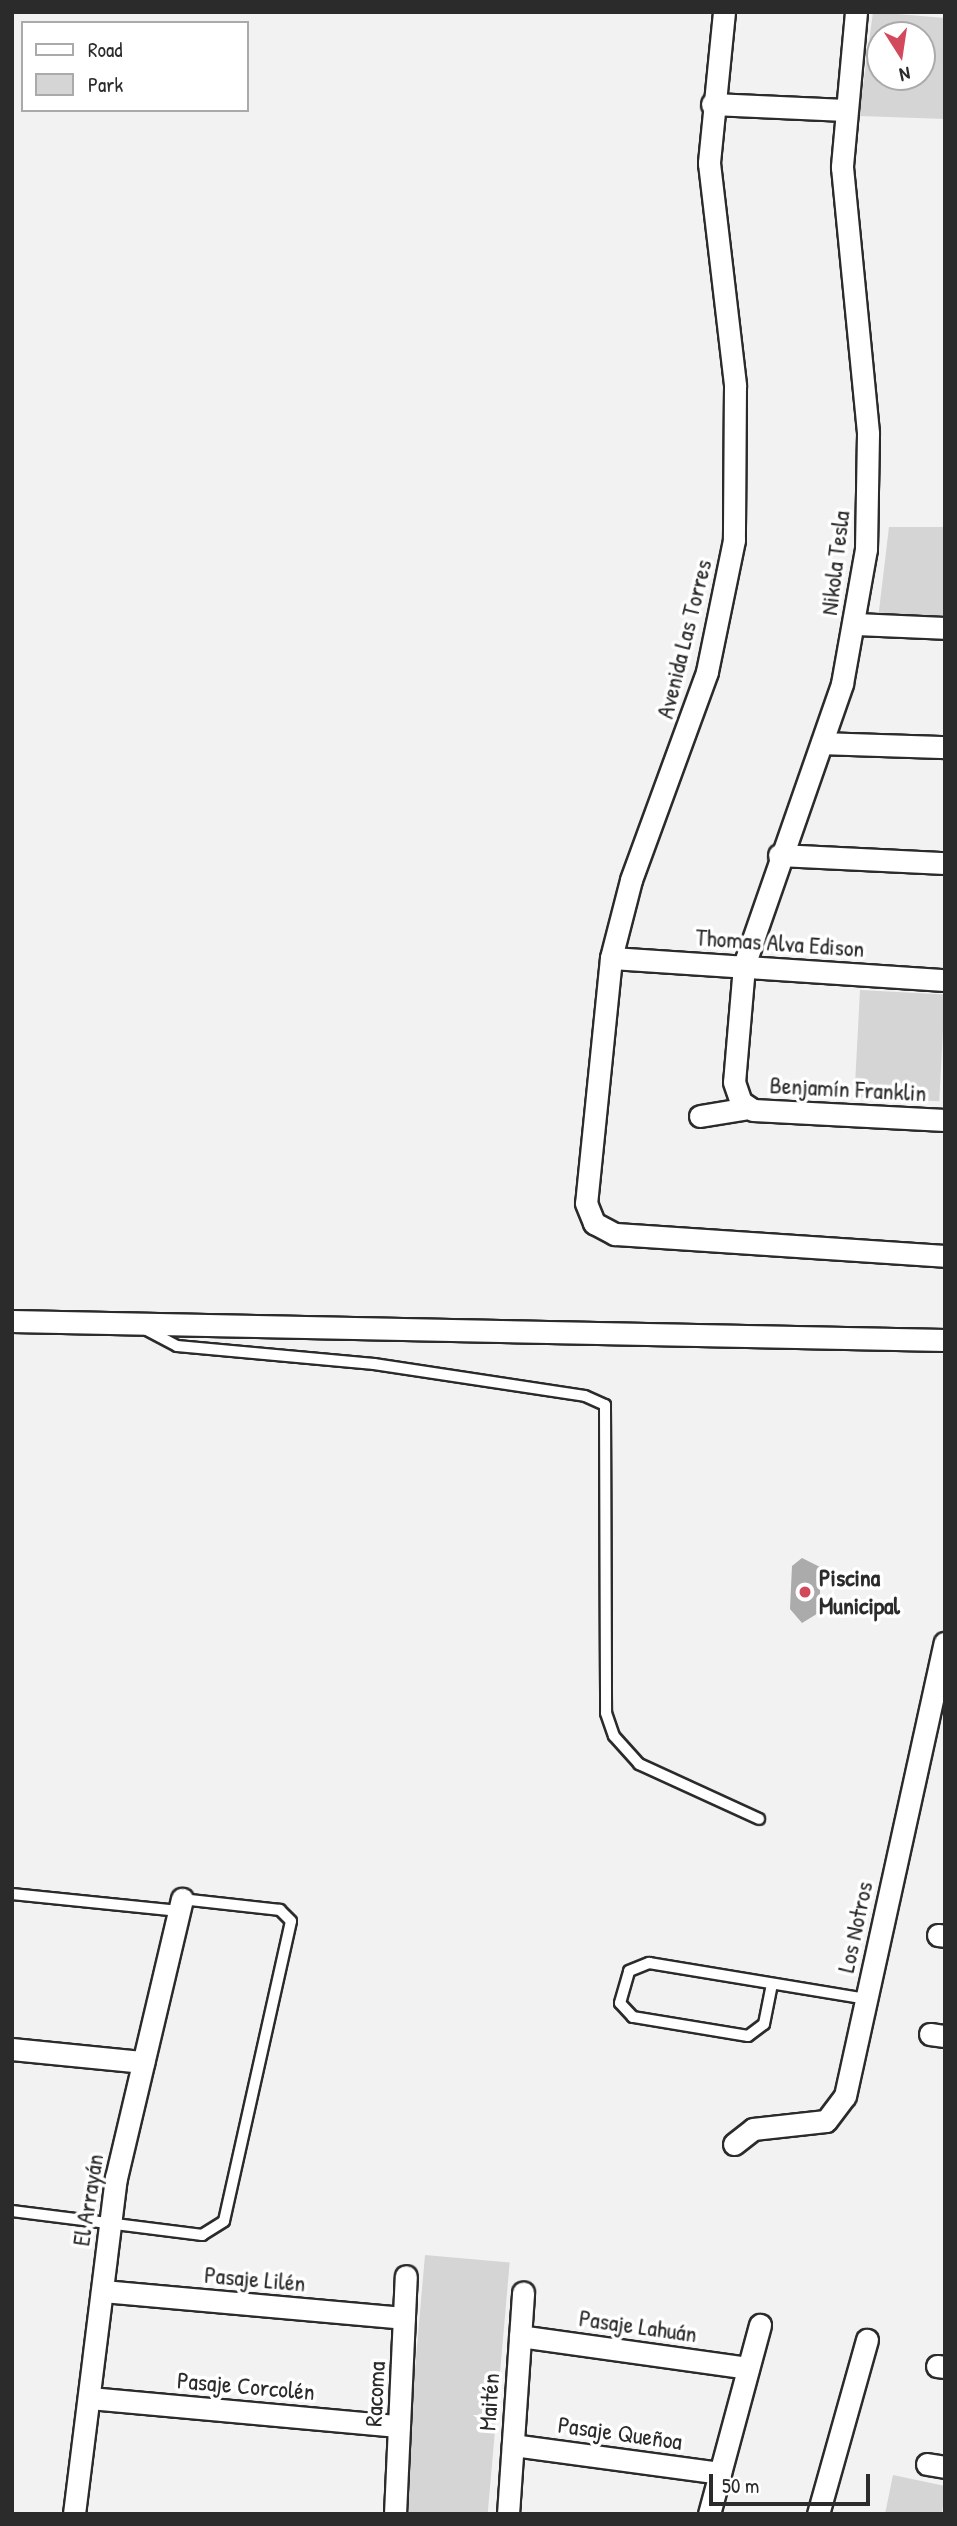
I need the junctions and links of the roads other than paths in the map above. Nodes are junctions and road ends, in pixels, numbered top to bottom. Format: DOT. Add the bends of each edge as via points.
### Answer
graph roads {
  1 [pos="724,12"];
  2 [pos="856,12"];
  3 [pos="712,104"];
  4 [pos="846,110"];
  5 [pos="855,624"];
  6 [pos="945,628"];
  7 [pos="822,743"];
  8 [pos="945,747"];
  9 [pos="779,855"];
  10 [pos="945,863"];
  11 [pos="611,958"];
  12 [pos="744,966"];
  13 [pos="945,979"];
  14 [pos="745,1105"];
  15 [pos="700,1116"];
  16 [pos="945,1119"];
  17 [pos="945,1256"];
  18 [pos="12,1321"];
  19 [pos="133,1323"];
  20 [pos="945,1340"];
  21 [pos="945,1643"];
  22 [pos="759,1819"];
  23 [pos="12,1894"];
  24 [pos="181,1905"];
  25 [pos="772,1984"];
  26 [pos="866,1999"];
  27 [pos="12,2049"];
  28 [pos="143,2062"];
  29 [pos="734,2144"];
  30 [pos="12,2211"];
  31 [pos="110,2220"];
  32 [pos="406,2276"];
  33 [pos="102,2291"];
  34 [pos="523,2293"];
  35 [pos="404,2318"];
  36 [pos="760,2325"];
  37 [pos="520,2336"];
  38 [pos="867,2340"];
  39 [pos="748,2368"];
  40 [pos="89,2398"];
  41 [pos="399,2426"];
  42 [pos="513,2445"];
  43 [pos="720,2473"];
  44 [pos="74,2514"];
  45 [pos="395,2514"];
  46 [pos="508,2514"];
  47 [pos="709,2514"];
  48 [pos="818,2514"];
  1 -- 3 [label="street, Avenida Las Torres"];
  2 -- 4 [label="street, Nikola Tesla"];
  3 -- 4 [label="street"];
  3 -- 11 [label="street, Avenida Las Torres" via="711,218 737,429 731,563 708,672 631,880"];
  4 -- 5 [label="street, Nikola Tesla" via="843,193 869,463"];
  5 -- 6 [label="street"];
  5 -- 7 [label="street, Nikola Tesla"];
  7 -- 8 [label="street"];
  7 -- 9 [label="street, Nikola Tesla"];
  9 -- 10 [label="street"];
  9 -- 12 [label="street, Nikola Tesla"];
  11 -- 12 [label="street, Thomas Alva Edison"];
  11 -- 17 [label="street, Avenida Las Torres" via="586,1194 594,1223 615,1234"];
  12 -- 13 [label="street, Thomas Alva Edison"];
  12 -- 14 [label="street, Nikola Tesla" via="734,1075"];
  14 -- 15 [label="street, Benjamín Franklin"];
  14 -- 16 [label="street, Benjamín Franklin"];
  18 -- 19 [label="street"];
  19 -- 20 [label="street"];
  19 -- 22 [label="lane" via="177,1346 374,1364 585,1396 605,1405 606,1713 614,1736 639,1764"];
  21 -- 26 [label="street, Los Notros"];
  23 -- 24 [label="lane"];
  24 -- 28 [label="street, El Arrayán"];
  24 -- 31 [label="lane" via="284,1912 291,1921 285,1952 221,2226 202,2235"];
  25 -- 25 [label="lane" via="649,1963 629,1971 620,2003 633,2017 748,2036 764,2024"];
  25 -- 26 [label="lane"];
  26 -- 29 [label="street, Los Notros" via="845,2096 835,2112 814,2124 753,2129"];
  27 -- 28 [label="street"];
  28 -- 31 [label="street, El Arrayán"];
  30 -- 31 [label="lane"];
  31 -- 33 [label="street, El Arrayán"];
  32 -- 35 [label="street, Racoma"];
  33 -- 35 [label="street, Pasaje Lilén"];
  33 -- 40 [label="street, El Arrayán"];
  34 -- 37 [label="street, Maitén"];
  35 -- 41 [label="street, Racoma"];
  36 -- 39 [label="street"];
  37 -- 39 [label="street, Pasaje Lahuán"];
  37 -- 42 [label="street, Maitén"];
  38 -- 48 [label="street"];
  39 -- 43 [label="street"];
  40 -- 41 [label="street, Pasaje Corcolén"];
  40 -- 44 [label="street, El Arrayán"];
  41 -- 45 [label="street, Racoma"];
  42 -- 43 [label="street, Pasaje Queñoa"];
  42 -- 46 [label="street, Maitén"];
  43 -- 47 [label="street"];
}
